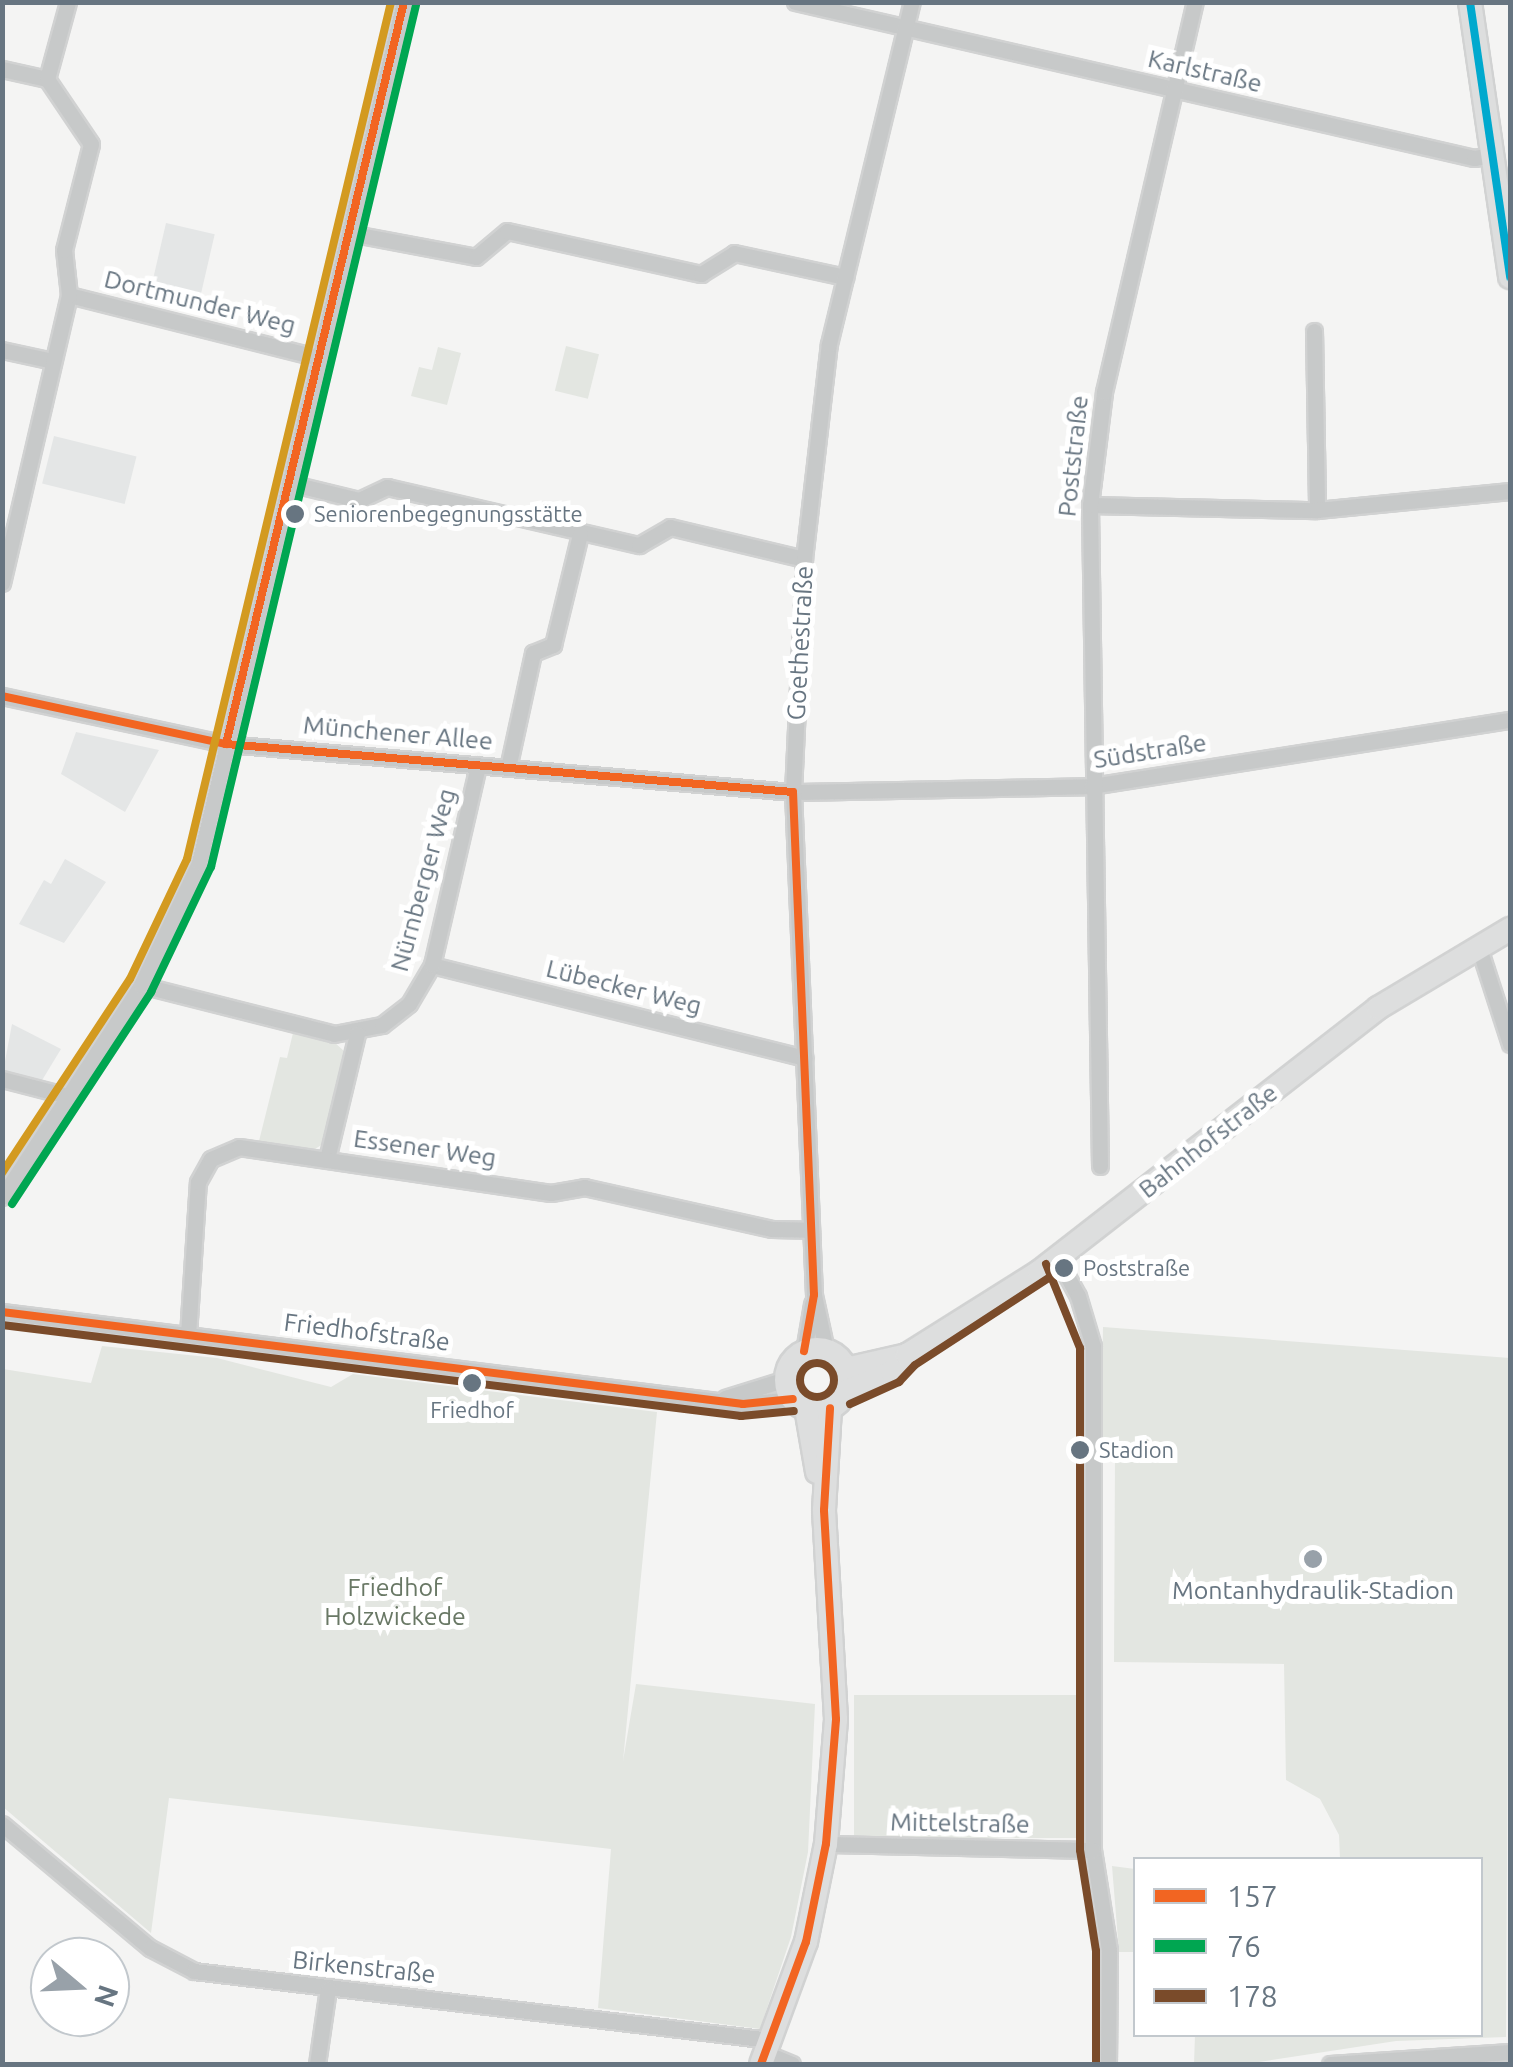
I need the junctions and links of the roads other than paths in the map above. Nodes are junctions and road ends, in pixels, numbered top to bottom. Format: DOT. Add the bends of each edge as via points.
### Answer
graph roads {
  1 [pos="68,2"];
  2 [pos="404,2"];
  3 [pos="794,2"];
  4 [pos="912,2"];
  5 [pos="1195,2"];
  6 [pos="1470,2"];
  7 [pos="906,28"];
  8 [pos="2,68"];
  9 [pos="47,79"];
  10 [pos="1176,90"];
  11 [pos="1494,155"];
  12 [pos="349,232"];
  13 [pos="845,277"];
  14 [pos="1510,277"];
  15 [pos="70,295"];
  16 [pos="1314,330"];
  17 [pos="2,350"];
  18 [pos="319,358"];
  19 [pos="53,361"];
  20 [pos="289,483"];
  21 [pos="1510,490"];
  22 [pos="1090,506"];
  23 [pos="1317,510"];
  24 [pos="580,534"];
  25 [pos="804,559"];
  26 [pos="2,583"];
  27 [pos="2,696"];
  28 [pos="1510,720"];
  29 [pos="226,744"];
  30 [pos="478,765"];
  31 [pos="508,768"];
  32 [pos="1092,786"];
  33 [pos="793,792"];
  34 [pos="1510,929"];
  35 [pos="1479,948"];
  36 [pos="432,965"];
  37 [pos="141,985"];
  38 [pos="357,1034"];
  39 [pos="1510,1044"];
  40 [pos="804,1058"];
  41 [pos="2,1078"];
  42 [pos="68,1096"];
  43 [pos="327,1159"];
  44 [pos="1100,1166"];
  45 [pos="2,1198"];
  46 [pos="811,1230"];
  47 [pos="1057,1258"];
  48 [pos="2,1312"];
  49 [pos="188,1335"];
  50 [pos="815,1350"];
  51 [pos="840,1390"];
  52 [pos="795,1395"];
  53 [pos="824,1510"];
  54 [pos="2,1824"];
  55 [pos="826,1844"];
  56 [pos="1093,1850"];
  57 [pos="328,1989"];
  58 [pos="1510,2052"];
  59 [pos="765,2053"];
  60 [pos="316,2064"];
  61 [pos="792,2064"];
  62 [pos="1108,2064"];
  63 [pos="1330,2064"];
  1 -- 9 [label="street"];
  2 -- 12 [label="street"];
  3 -- 7 [label="street, Karlstraße"];
  4 -- 7 [label="street, Goethestraße"];
  5 -- 10 [label="street, Poststraße"];
  6 -- 11 [label="main road"];
  7 -- 10 [label="street, Karlstraße"];
  7 -- 13 [label="street, Goethestraße"];
  8 -- 9 [label="street"];
  9 -- 15 [label="street" via="91,144 64,250"];
  10 -- 11 [label="street, Karlstraße" via="1474,158"];
  10 -- 22 [label="street, Poststraße" via="1104,392"];
  11 -- 14 [label="main road"];
  12 -- 13 [label="street" via="476,258 507,231 701,274 734,254"];
  12 -- 18 [label="street"];
  13 -- 25 [label="street, Goethestraße" via="818,410"];
  15 -- 18 [label="street, Dortmunder Weg"];
  15 -- 19 [label="street"];
  16 -- 23 [label="street"];
  17 -- 19 [label="street"];
  18 -- 20 [label="street"];
  19 -- 26 [label="street"];
  20 -- 24 [label="street" via="358,500 387,487"];
  20 -- 29 [label="street"];
  21 -- 23 [label="street"];
  22 -- 23 [label="street"];
  22 -- 32 [label="street, Poststraße"];
  24 -- 25 [label="street" via="639,545 670,527"];
  24 -- 31 [label="street" via="553,644 533,652"];
  25 -- 33 [label="street, Goethestraße"];
  27 -- 29 [label="street, Münchener Allee"];
  28 -- 32 [label="street, Südstraße"];
  29 -- 30 [label="street, Münchener Allee"];
  29 -- 37 [label="street" via="198,863"];
  30 -- 31 [label="street, Münchener Allee"];
  30 -- 36 [label="street, Nürnberger Weg"];
  31 -- 33 [label="street, Münchener Allee"];
  32 -- 33 [label="street, Südstraße"];
  32 -- 44 [label="street, Poststraße"];
  33 -- 40 [label="street, Goethestraße"];
  34 -- 35 [label="main road, Bahnhofstraße"];
  35 -- 39 [label="street"];
  35 -- 47 [label="main road, Bahnhofstraße" via="1378,1008"];
  36 -- 38 [label="street, Nürnberger Weg" via="409,1004"];
  36 -- 40 [label="street, Lübecker Weg"];
  37 -- 38 [label="street" via="334,1034"];
  37 -- 42 [label="street"];
  38 -- 43 [label="street"];
  40 -- 46 [label="street, Goethestraße"];
  41 -- 42 [label="street"];
  42 -- 45 [label="street"];
  43 -- 46 [label="street, Essener Weg" via="551,1193 584,1187 772,1229"];
  43 -- 49 [label="street, Essener Weg" via="238,1146 205,1166 196,1194 198,1259"];
  46 -- 50 [label="street, Goethestraße"];
  47 -- 51 [label="main road, Bahnhofstraße" via="907,1355 892,1372"];
  47 -- 56 [label="street" via="1078,1296 1093,1346"];
  48 -- 49 [label="street, Friedhofstraße"];
  49 -- 52 [label="street, Friedhofstraße" via="725,1398"];
  50 -- 51 [label="main road"];
  50 -- 52 [label="main road"];
  51 -- 52 [label="main road"];
  51 -- 53 [label="main road"];
  52 -- 53 [label="main road"];
  53 -- 55 [label="main road" via="836,1718"];
  54 -- 57 [label="street, Birkenstraße" via="170,1962 208,1974"];
  55 -- 56 [label="street, Mittelstraße"];
  55 -- 59 [label="main road" via="806,1942"];
  56 -- 62 [label="street" via="1109,1950"];
  57 -- 59 [label="street, Birkenstraße"];
  57 -- 60 [label="street"];
  58 -- 63 [label="street"];
  59 -- 61 [label="street, Birkenstraße"];
}
